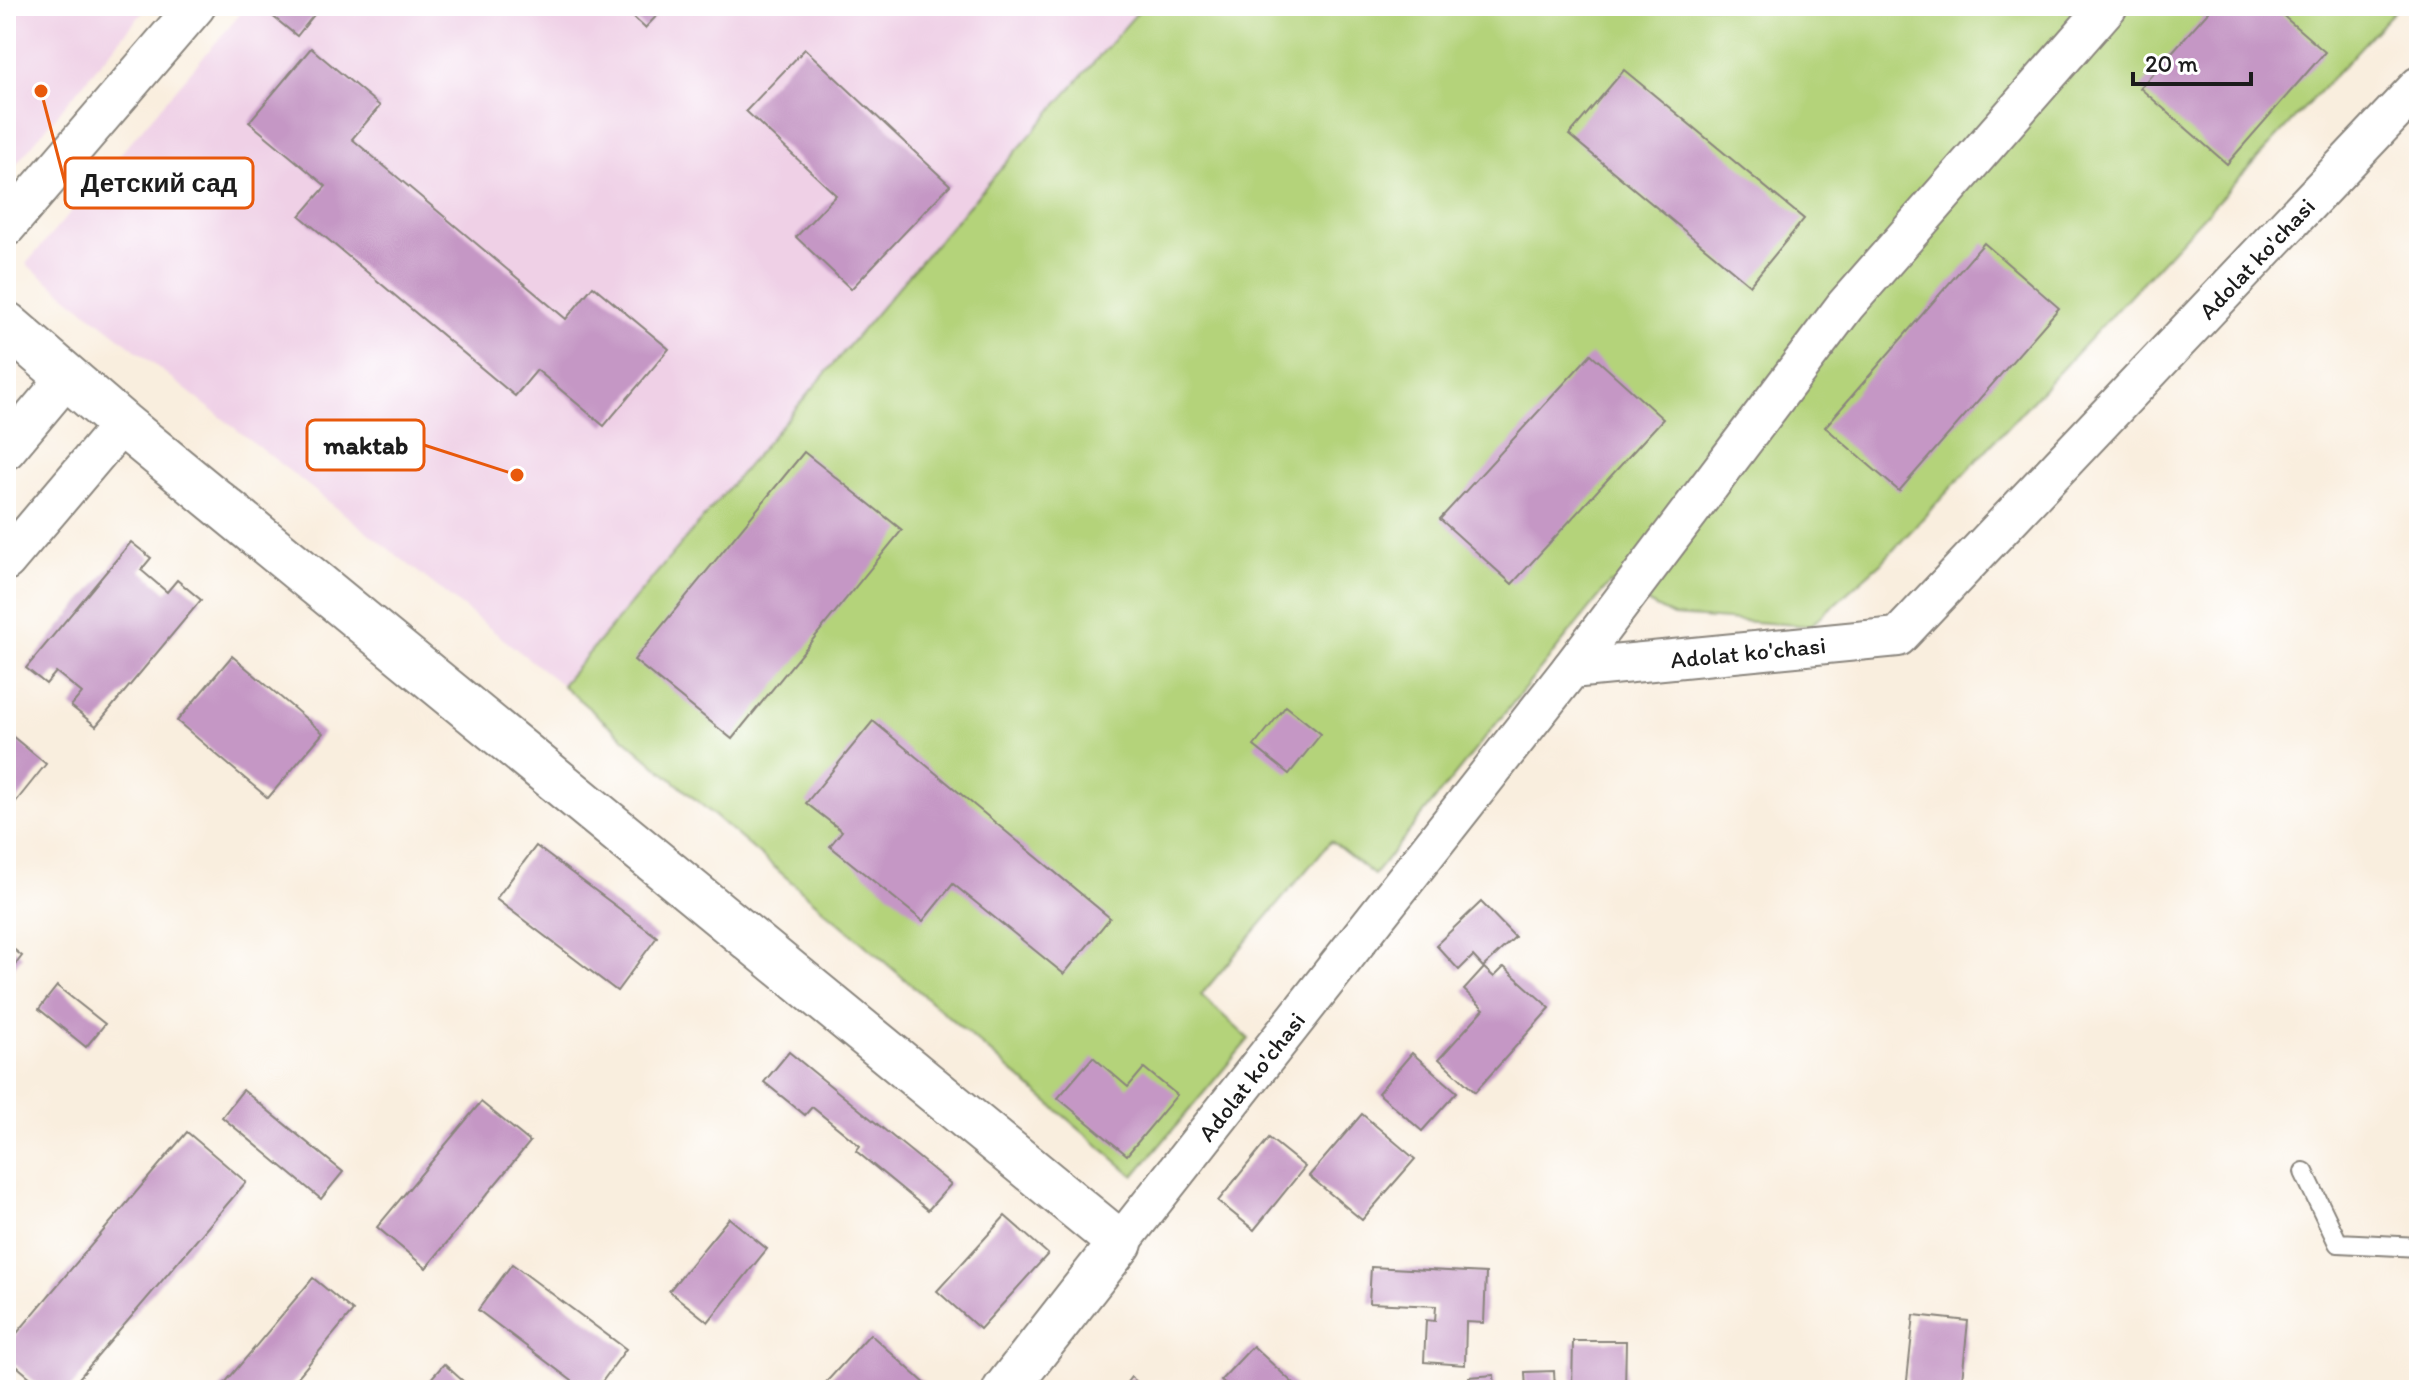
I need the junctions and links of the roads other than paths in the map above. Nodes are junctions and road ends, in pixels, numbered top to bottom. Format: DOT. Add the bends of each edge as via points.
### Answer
graph roads {
  1 [pos="196,6"];
  2 [pos="2108,6"];
  3 [pos="2419,86"];
  4 [pos="6,227"];
  5 [pos="6,324"];
  6 [pos="68,376"];
  7 [pos="122,424"];
  8 [pos="6,450"];
  9 [pos="6,561"];
  10 [pos="1571,669"];
  11 [pos="2304,1172"];
  12 [pos="1120,1243"];
  13 [pos="2419,1247"];
  14 [pos="1005,1390"];
  1 -- 4 [label="street"];
  2 -- 10 [label="street" via="1845,306"];
  3 -- 10 [label="street, Adolat ko'chasi" via="1898,637"];
  5 -- 6 [label="street"];
  6 -- 7 [label="street"];
  6 -- 8 [label="street"];
  7 -- 9 [label="street"];
  7 -- 12 [label="street"];
  10 -- 12 [label="street, Adolat ko'chasi"];
  11 -- 13 [label="lane" via="2338,1243"];
  12 -- 14 [label="street"];
}
